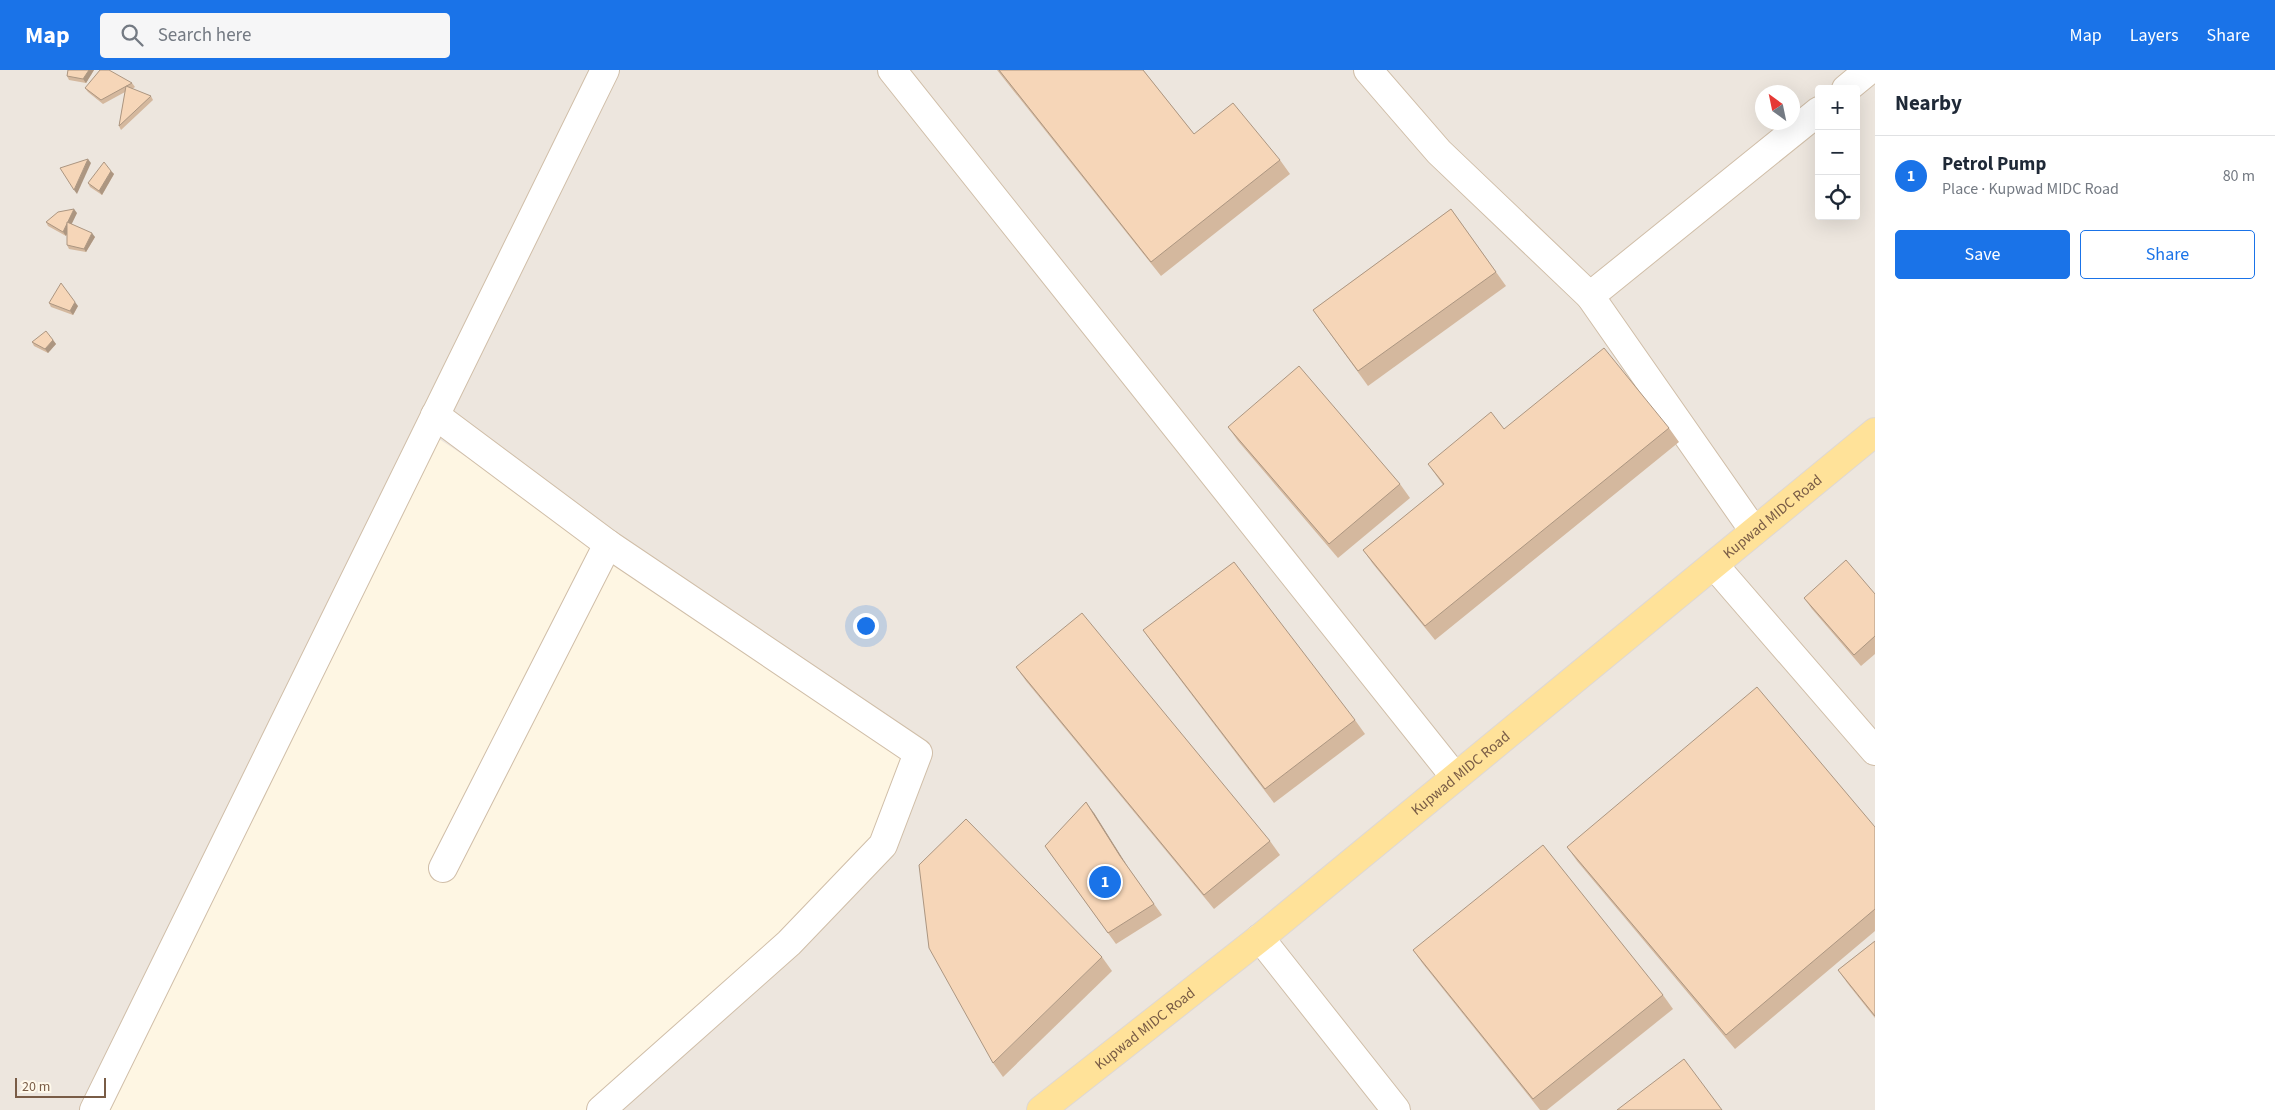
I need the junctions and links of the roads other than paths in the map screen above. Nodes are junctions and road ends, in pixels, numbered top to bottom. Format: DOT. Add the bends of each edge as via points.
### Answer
graph roads {
  1 [pos="604,70"];
  2 [pos="892,70"];
  3 [pos="1368,70"];
  4 [pos="1869,70"];
  5 [pos="1851,85"];
  6 [pos="1815,114"];
  7 [pos="1590,296"];
  8 [pos="435,415"];
  9 [pos="1875,432"];
  10 [pos="1754,531"];
  11 [pos="608,544"];
  12 [pos="1714,565"];
  13 [pos="1875,751"];
  14 [pos="1455,777"];
  15 [pos="443,868"];
  16 [pos="1260,938"];
  17 [pos="94,1110"];
  18 [pos="600,1110"];
  19 [pos="1041,1110"];
  20 [pos="1396,1110"];
  1 -- 8 [label="street"];
  2 -- 14 [label="street"];
  3 -- 7 [label="street" via="1439,152"];
  4 -- 5 [label="street"];
  6 -- 7 [label="street"];
  7 -- 10 [label="street"];
  8 -- 11 [label="street"];
  8 -- 17 [label="street"];
  9 -- 10 [label="main road, Kupwad MIDC Road"];
  10 -- 12 [label="main road, Kupwad MIDC Road"];
  11 -- 15 [label="street"];
  11 -- 18 [label="street" via="918,753 883,845 789,943"];
  12 -- 13 [label="street"];
  12 -- 14 [label="main road, Kupwad MIDC Road"];
  14 -- 16 [label="main road, Kupwad MIDC Road"];
  16 -- 19 [label="main road, Kupwad MIDC Road"];
  16 -- 20 [label="street"];
}
